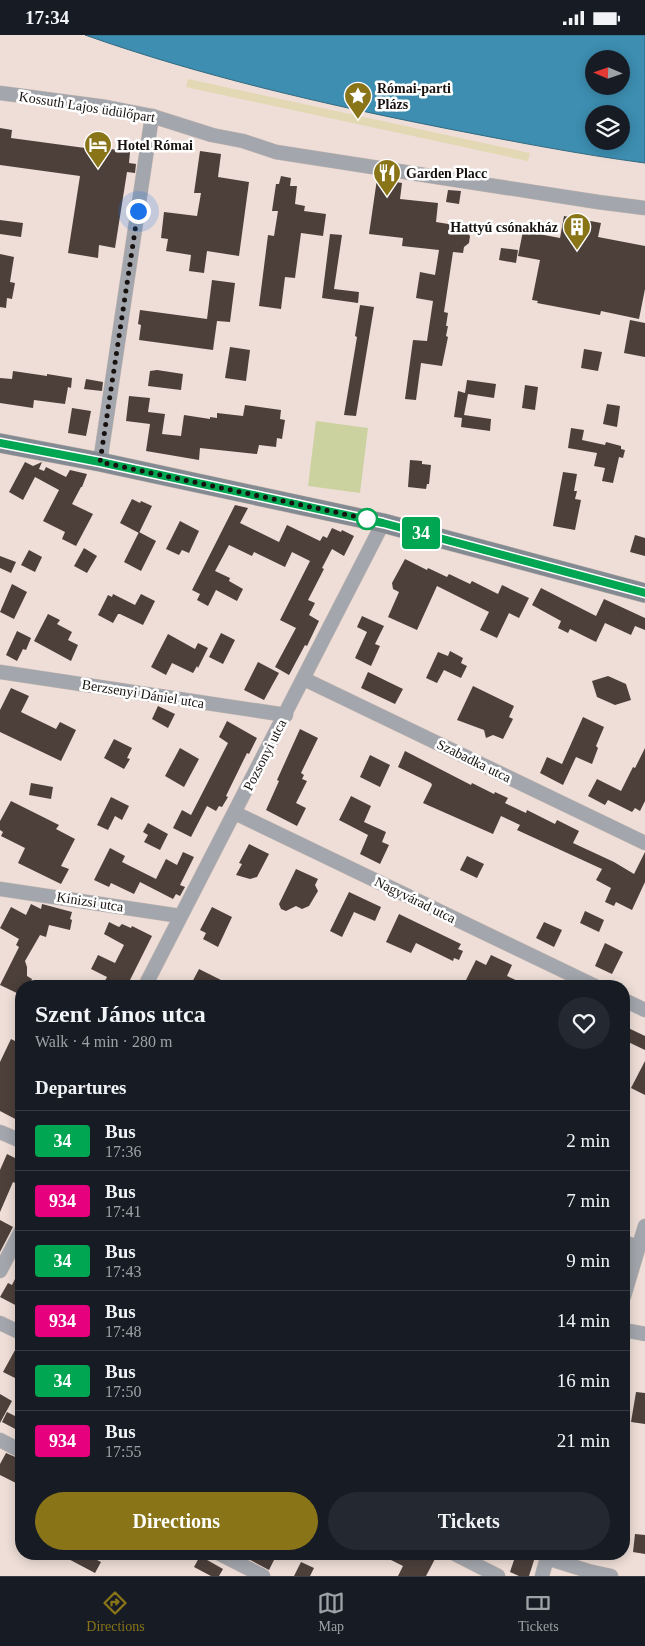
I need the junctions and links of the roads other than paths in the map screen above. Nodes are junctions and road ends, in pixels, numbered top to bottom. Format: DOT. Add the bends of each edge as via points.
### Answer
graph roads {
  1 [pos="0,93"];
  2 [pos="152,116"];
  3 [pos="645,208"];
  4 [pos="0,443"];
  5 [pos="100,462"];
  6 [pos="383,523"];
  7 [pos="645,593"];
  8 [pos="0,672"];
  9 [pos="304,679"];
  10 [pos="286,715"];
  11 [pos="235,813"];
  12 [pos="645,843"];
  13 [pos="0,889"];
  14 [pos="180,916"];
  15 [pos="148,980"];
  16 [pos="583,980"];
  17 [pos="630,1003"];
  18 [pos="645,1010"];
  19 [pos="0,1132"];
  20 [pos="15,1138"];
  21 [pos="645,1227"];
  22 [pos="15,1242"];
  23 [pos="630,1244"];
  24 [pos="638,1247"];
  25 [pos="0,1271"];
  26 [pos="630,1275"];
  27 [pos="0,1323"];
  28 [pos="15,1330"];
  29 [pos="630,1331"];
  30 [pos="645,1335"];
  31 [pos="0,1440"];
  32 [pos="15,1448"];
  33 [pos="232,1560"];
  34 [pos="467,1560"];
  35 [pos="546,1560"];
  36 [pos="558,1560"];
  37 [pos="263,1576"];
  38 [pos="498,1576"];
  39 [pos="542,1576"];
  40 [pos="611,1576"];
  1 -- 2 [label="street, Kossuth Lajos üdülőpart"];
  2 -- 3 [label="street, Kossuth Lajos üdülőpart" via="276,152"];
  2 -- 5 [label="street"];
  4 -- 5 [label="street"];
  5 -- 6 [label="street"];
  6 -- 7 [label="street"];
  6 -- 9 [label="street, Pozsonyi utca"];
  8 -- 10 [label="street, Berzsenyi Dániel utca"];
  9 -- 10 [label="street, Pozsonyi utca"];
  9 -- 12 [label="street, Szabadka utca"];
  10 -- 11 [label="street, Pozsonyi utca"];
  11 -- 14 [label="street, Pozsonyi utca"];
  11 -- 16 [label="street, Nagyvárad utca"];
  13 -- 14 [label="street, Kinizsi utca"];
  14 -- 15 [label="street, Pozsonyi utca"];
  17 -- 18 [label="street"];
  19 -- 20 [label="street"];
  21 -- 24 [label="street"];
  22 -- 25 [label="street"];
  23 -- 24 [label="street"];
  24 -- 26 [label="street"];
  27 -- 28 [label="street"];
  29 -- 30 [label="street"];
  31 -- 32 [label="street"];
  33 -- 37 [label="street"];
  34 -- 38 [label="street"];
  35 -- 39 [label="street"];
  36 -- 40 [label="street"];
}
